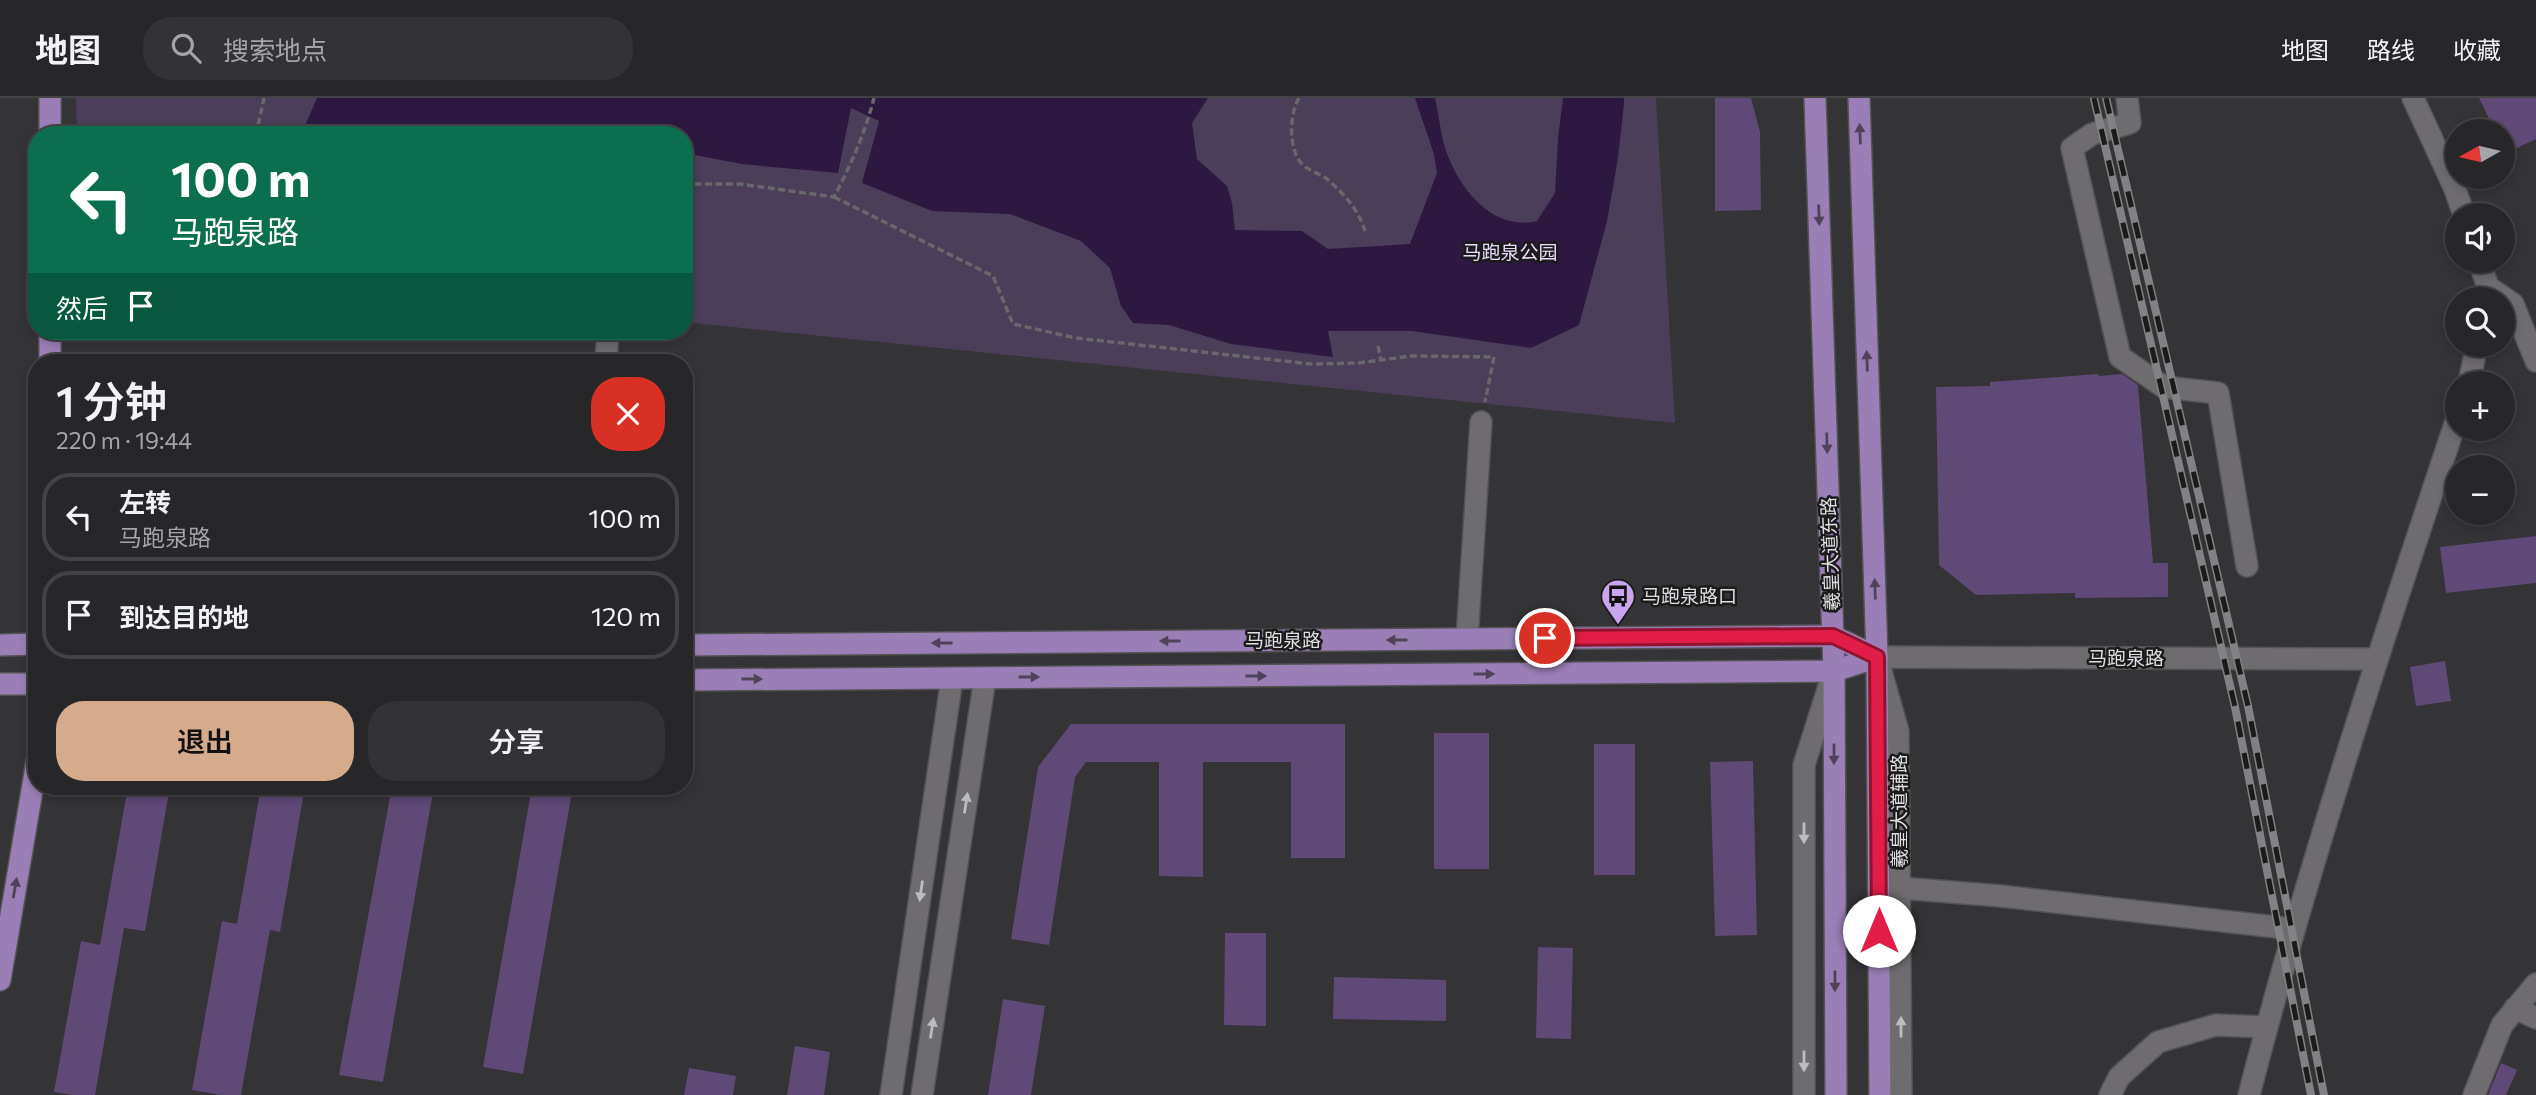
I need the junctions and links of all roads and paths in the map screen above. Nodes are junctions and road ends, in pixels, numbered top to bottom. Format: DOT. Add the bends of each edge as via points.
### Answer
graph roads {
  1 [pos="50,98"];
  2 [pos="264,98"];
  3 [pos="874,98"];
  4 [pos="1299,98"];
  5 [pos="1815,98"];
  6 [pos="1859,98"];
  7 [pos="2127,98"];
  8 [pos="2413,98"];
  9 [pos="50,126"];
  10 [pos="258,126"];
  11 [pos="693,184"];
  12 [pos="834,197"];
  13 [pos="2460,203"];
  14 [pos="1365,231"];
  15 [pos="2515,307"];
  16 [pos="2531,333"];
  17 [pos="1378,346"];
  18 [pos="1381,360"];
  19 [pos="2536,361"];
  20 [pos="1481,422"];
  21 [pos="2449,441"];
  22 [pos="2248,566"];
  23 [pos="1833,636"];
  24 [pos="1467,639"];
  25 [pos="28,644"];
  26 [pos="0,645"];
  27 [pos="693,645"];
  28 [pos="1877,657"];
  29 [pos="2376,659"];
  30 [pos="1834,671"];
  31 [pos="951,678"];
  32 [pos="985,678"];
  33 [pos="693,680"];
  34 [pos="0,684"];
  35 [pos="28,684"];
  36 [pos="31,795"];
  37 [pos="1900,888"];
  38 [pos="2294,929"];
  39 [pos="0,980"];
  40 [pos="2536,984"];
  41 [pos="2515,1009"];
  42 [pos="2536,1018"];
  43 [pos="2266,1027"];
  44 [pos="891,1095"];
  45 [pos="922,1095"];
  46 [pos="1804,1095"];
  47 [pos="1836,1095"];
  48 [pos="1880,1095"];
  49 [pos="1901,1095"];
  50 [pos="2110,1095"];
  51 [pos="2249,1095"];
  52 [pos="2474,1095"];
  1 -- 9 [label="main road"];
  2 -- 10 [label="path"];
  3 -- 12 [label="path" via="853,160"];
  4 -- 14 [label="path" via="1292,110 1293,146 1302,165 1326,179 1360,213"];
  5 -- 23 [label="main road, 羲皇大道东路, one-way"];
  28 -- 6 [label="main road, one-way"];
  7 -- 22 [label="street" via="2130,123 2092,134 2072,148 2120,357 2164,387 2218,393"];
  8 -- 13 [label="street"];
  11 -- 12 [label="path" via="740,184"];
  12 -- 18 [label="path" via="993,276 1013,324 1076,338 1311,364"];
  15 -- 16 [label="street"];
  16 -- 19 [label="street"];
  17 -- 18 [label="path"];
  18 -- 20 [label="path" via="1494,357"];
  20 -- 24 [label="street"];
  21 -- 29 [label="street"];
  23 -- 24 [label="main road, 马跑泉路"];
  23 -- 28 [label="main road, 马跑泉路"];
  23 -- 30 [label="main road, 羲皇大道东路"];
  24 -- 27 [label="main road, 马跑泉路, one-way"];
  25 -- 26 [label="main road"];
  28 -- 29 [label="street, 马跑泉路"];
  28 -- 30 [label="main road, 马跑泉路"];
  28 -- 37 [label="street, 羲皇大道辅路" via="1898,731"];
  28 -- 48 [label="main road"];
  29 -- 38 [label="street"];
  32 -- 30 [label="main road, 马跑泉路, one-way"];
  30 -- 46 [label="street, one-way" via="1804,765"];
  30 -- 47 [label="main road, 羲皇大道东路, one-way"];
  31 -- 32 [label="main road, 马跑泉路"];
  33 -- 31 [label="main road, 马跑泉路, one-way"];
  31 -- 44 [label="street, one-way"];
  45 -- 32 [label="street, one-way"];
  34 -- 35 [label="main road"];
  39 -- 36 [label="main road, one-way"];
  37 -- 38 [label="street"];
  49 -- 37 [label="street, 羲皇大道辅路, one-way"];
  38 -- 43 [label="street"];
  40 -- 41 [label="street"];
  41 -- 42 [label="street"];
  41 -- 52 [label="street" via="2502,1025"];
  43 -- 50 [label="street" via="2216,1025 2158,1042 2119,1077"];
  43 -- 51 [label="street"];
}
